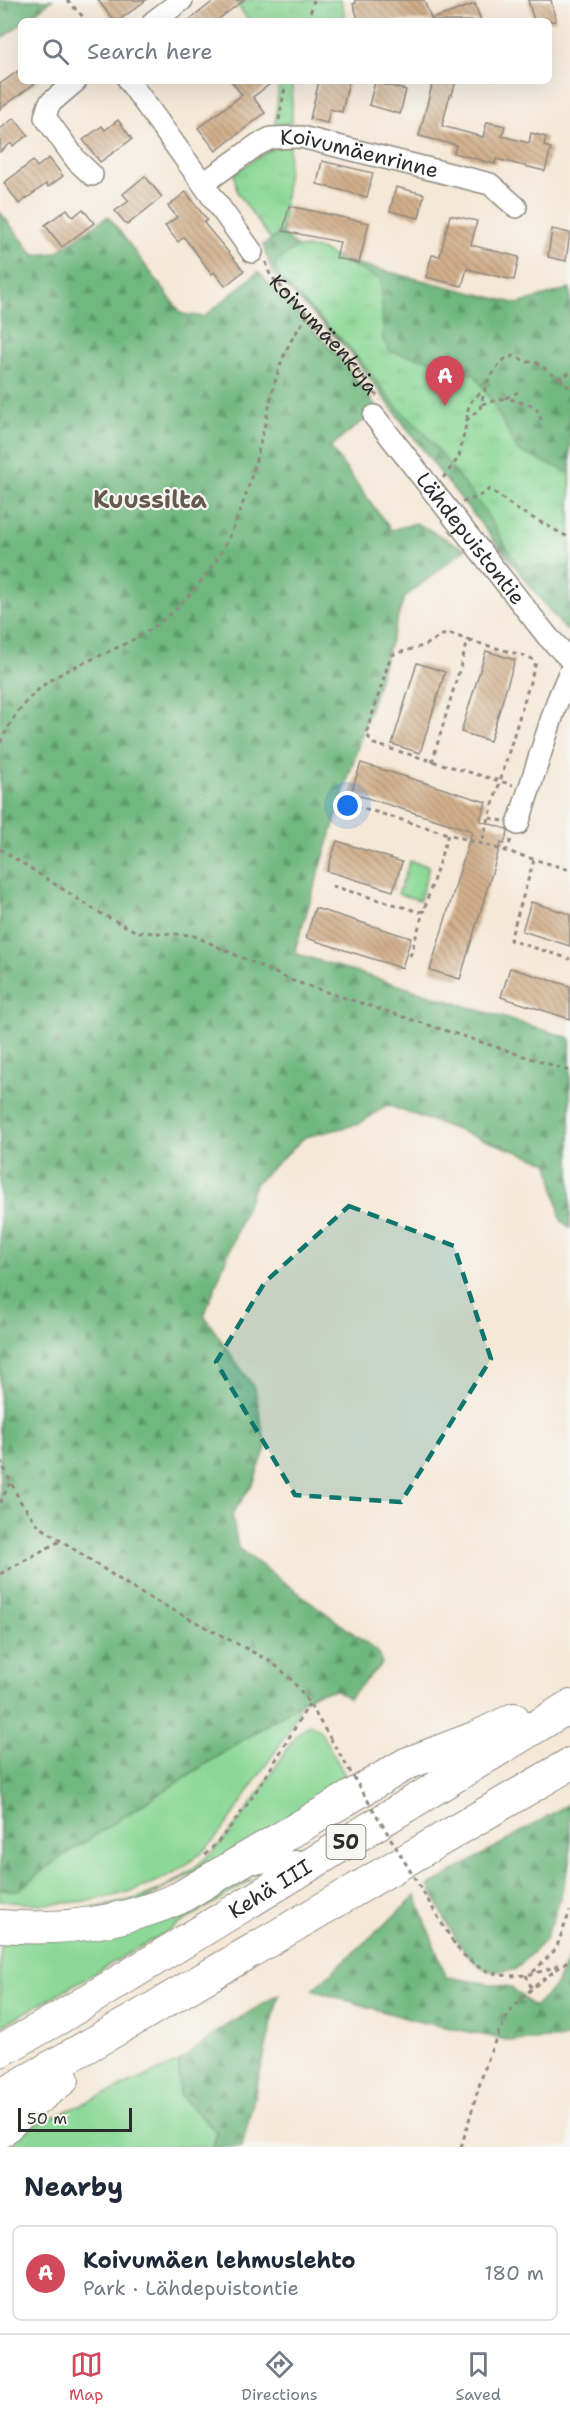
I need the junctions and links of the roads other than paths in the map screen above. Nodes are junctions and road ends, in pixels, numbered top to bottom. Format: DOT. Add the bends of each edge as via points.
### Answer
graph roads {
  1 [pos="182,0"];
  2 [pos="158,18"];
  3 [pos="72,84"];
  4 [pos="131,84"];
  5 [pos="92,176"];
  6 [pos="204,183"];
  7 [pos="516,207"];
  8 [pos="251,250"];
  9 [pos="377,408"];
  10 [pos="570,659"];
  11 [pos="570,671"];
  12 [pos="518,824"];
  13 [pos="570,1687"];
  14 [pos="570,1706"];
  15 [pos="570,1764"];
  16 [pos="315,1861"];
  17 [pos="239,1863"];
  18 [pos="0,1926"];
  19 [pos="122,1979"];
  20 [pos="135,2019"];
  21 [pos="0,2036"];
  22 [pos="0,2051"];
  23 [pos="0,2096"];
  24 [pos="0,2132"];
  1 -- 2 [label="street"];
  3 -- 5 [label="street" via="48,104 45,117"];
  4 -- 6 [label="street"];
  6 -- 7 [label="street, Koivumäenrinne" via="277,136 314,139 490,184"];
  6 -- 8 [label="street"];
  9 -- 10 [label="street, Lähdepuistontie" via="548,637"];
  11 -- 12 [label="street" via="556,702"];
  13 -- 17 [label="highway" via="477,1737 406,1764"];
  14 -- 16 [label="highway, Kehä III / 50"];
  15 -- 20 [label="highway, Kehä III / 50"];
  16 -- 17 [label="street"];
  16 -- 19 [label="highway, Kehä III / 50"];
  17 -- 18 [label="highway" via="179,1898 129,1916 48,1928"];
  19 -- 21 [label="highway" via="51,2008"];
  19 -- 22 [label="highway, Kehä III / 50"];
  20 -- 23 [label="highway, Kehä III / 50"];
  20 -- 24 [label="highway"];
}
